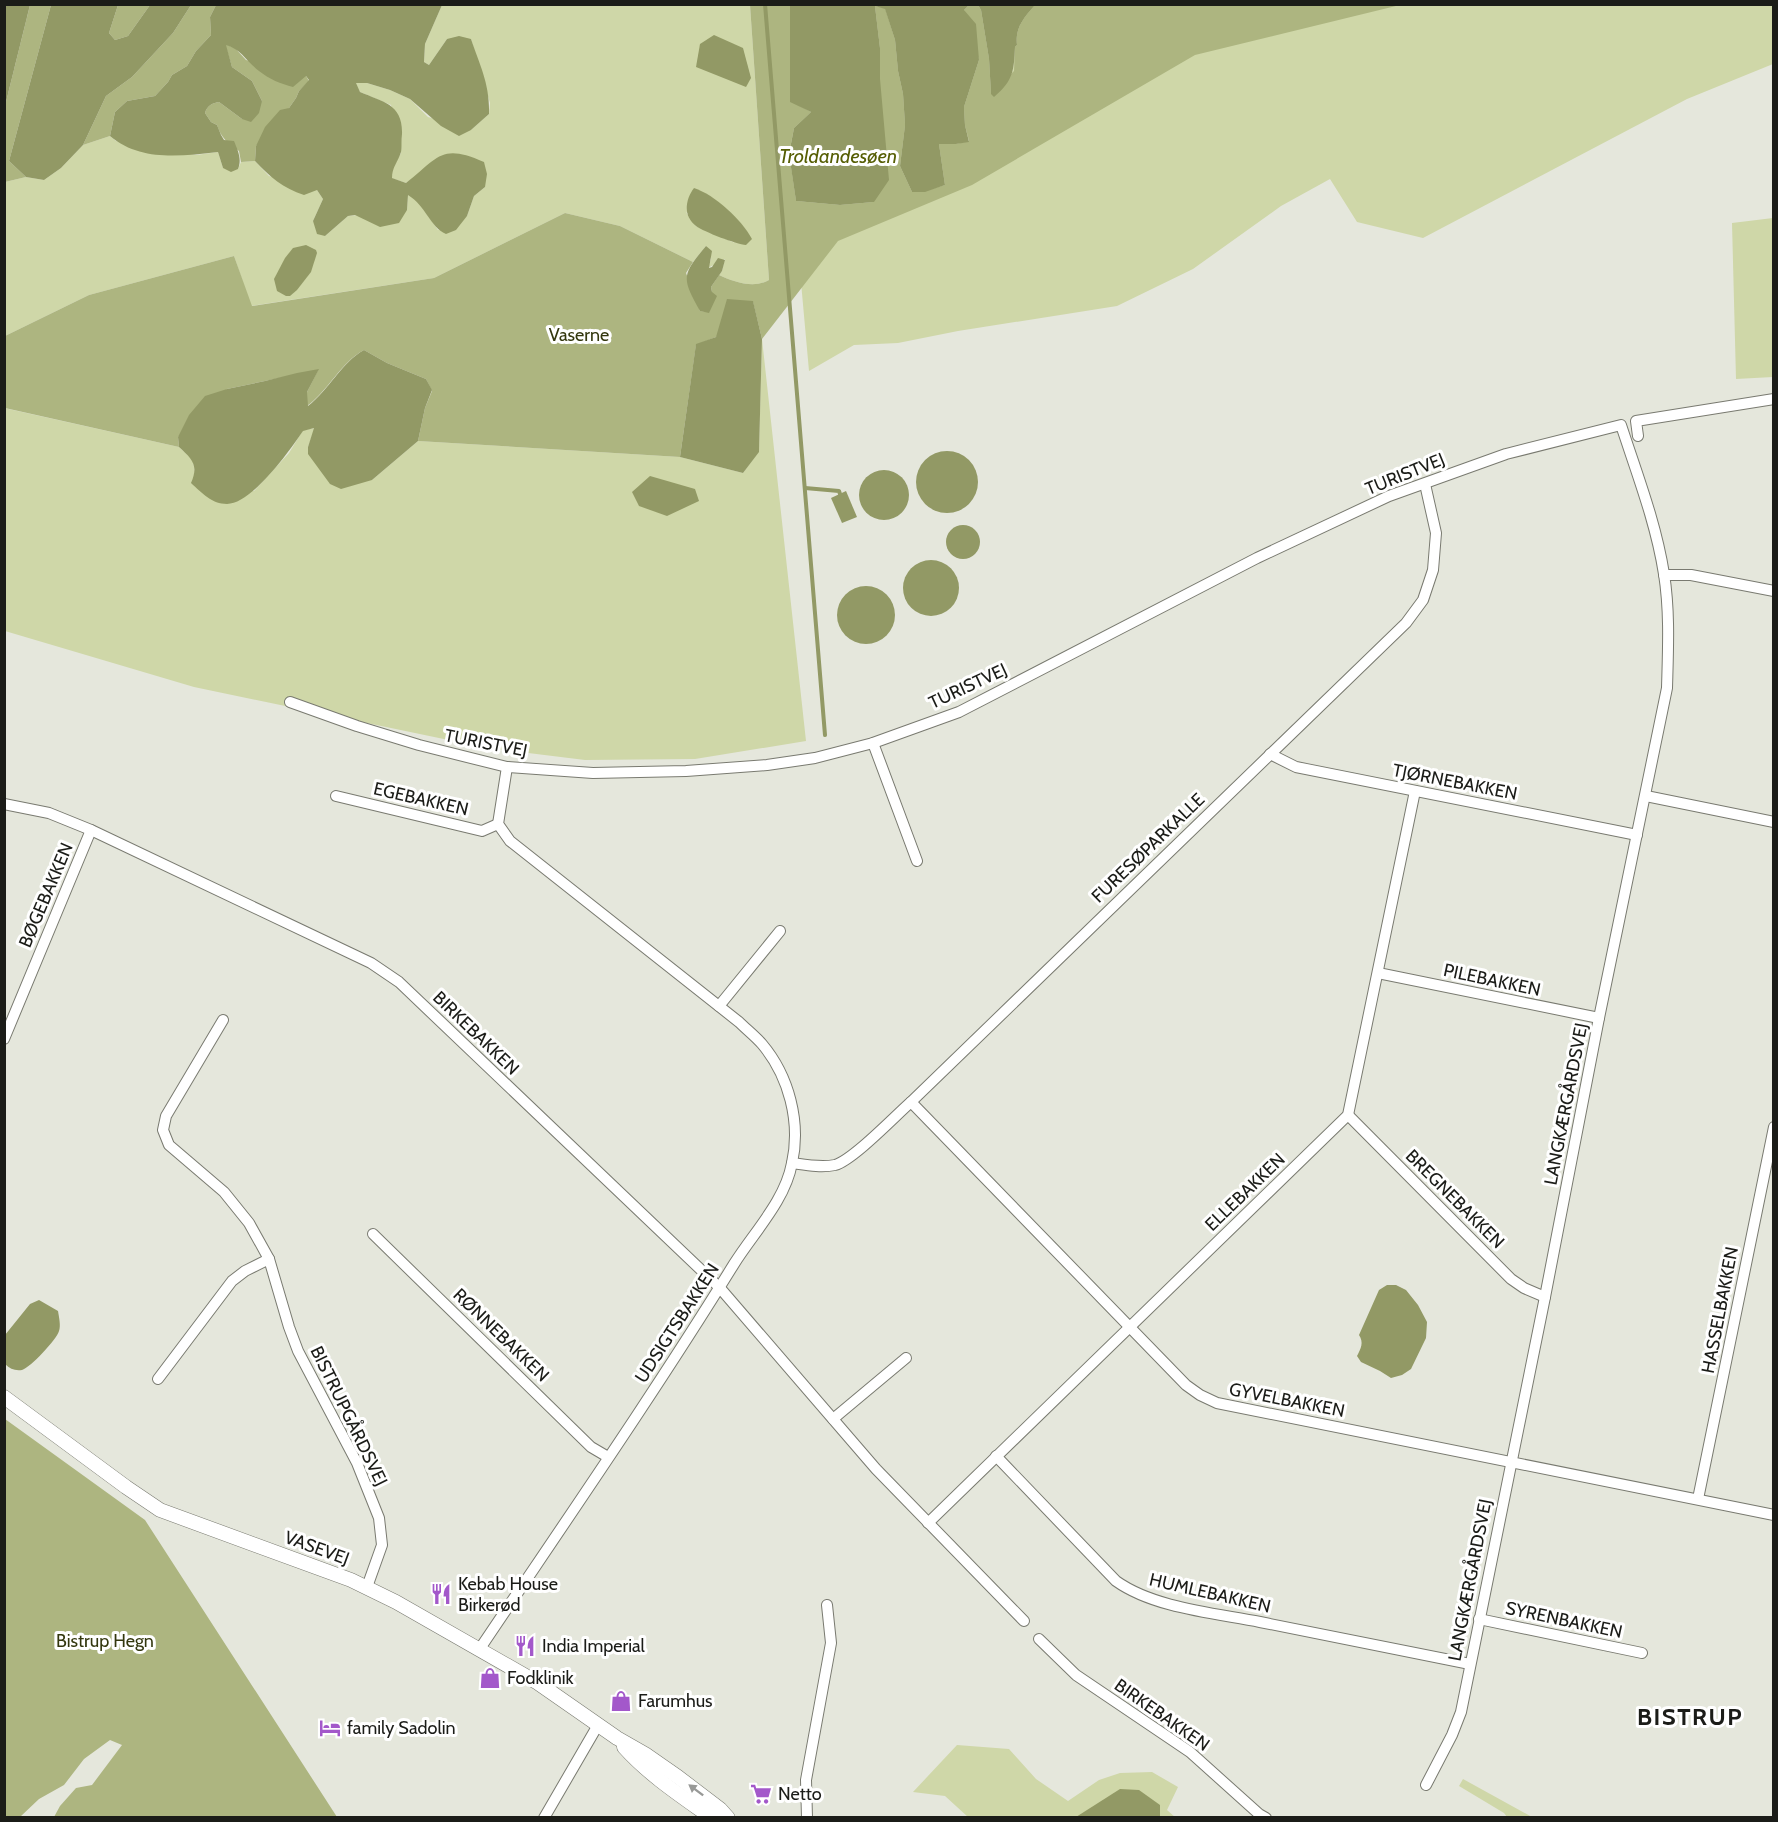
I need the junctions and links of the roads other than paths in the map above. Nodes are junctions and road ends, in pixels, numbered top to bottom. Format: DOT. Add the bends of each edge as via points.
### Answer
graph roads {
  1 [pos="1773,399"];
  2 [pos="1621,424"];
  3 [pos="1638,436"];
  4 [pos="1425,484"];
  5 [pos="1664,575"];
  6 [pos="1773,591"];
  7 [pos="290,702"];
  8 [pos="873,743"];
  9 [pos="1270,754"];
  10 [pos="507,767"];
  11 [pos="1415,791"];
  12 [pos="336,796"];
  13 [pos="1646,796"];
  14 [pos="4,804"];
  15 [pos="1773,822"];
  16 [pos="498,824"];
  17 [pos="91,830"];
  18 [pos="1637,835"];
  19 [pos="917,861"];
  20 [pos="780,931"];
  21 [pos="1378,973"];
  22 [pos="719,1006"];
  23 [pos="1599,1018"];
  24 [pos="223,1020"];
  25 [pos="4,1039"];
  26 [pos="911,1102"];
  27 [pos="1348,1115"];
  28 [pos="1773,1127"];
  29 [pos="792,1163"];
  30 [pos="373,1234"];
  31 [pos="269,1259"];
  32 [pos="720,1288"];
  33 [pos="1545,1297"];
  34 [pos="1129,1327"];
  35 [pos="906,1358"];
  36 [pos="158,1379"];
  37 [pos="4,1397"];
  38 [pos="834,1419"];
  39 [pos="996,1456"];
  40 [pos="608,1457"];
  41 [pos="1511,1463"];
  42 [pos="1698,1500"];
  43 [pos="1773,1515"];
  44 [pos="928,1523"];
  45 [pos="367,1587"];
  46 [pos="827,1605"];
  47 [pos="1479,1619"];
  48 [pos="1024,1622"];
  49 [pos="1039,1640"];
  50 [pos="479,1650"];
  51 [pos="1642,1653"];
  52 [pos="1470,1664"];
  53 [pos="598,1725"];
  54 [pos="617,1738"];
  55 [pos="1426,1785"];
  56 [pos="543,1818"];
  57 [pos="712,1818"];
  58 [pos="728,1818"];
  59 [pos="807,1818"];
  60 [pos="1266,1818"];
  1 -- 3 [label="street" via="1636,421"];
  2 -- 4 [label="street, TURISTVEJ" via="1506,454"];
  2 -- 5 [label="street, LANGKÆRGÅRDSVEJ" via="1651,518"];
  4 -- 8 [label="street, TURISTVEJ" via="1389,496 1257,558 958,712"];
  4 -- 9 [label="street, FURESØPARKALLE" via="1436,533 1433,570 1423,600 1407,623"];
  5 -- 6 [label="street" via="1691,575"];
  5 -- 13 [label="street, LANGKÆRGÅRDSVEJ" via="1669,643 1667,688"];
  7 -- 10 [label="street, TURISTVEJ" via="419,745"];
  8 -- 10 [label="street, TURISTVEJ" via="806,759 698,770 593,773"];
  8 -- 19 [label="street"];
  9 -- 11 [label="street, TJØRNEBAKKEN" via="1296,766"];
  9 -- 26 [label="street, FURESØPARKALLE"];
  10 -- 16 [label="street"];
  11 -- 18 [label="street, TJØRNEBAKKEN"];
  11 -- 21 [label="street"];
  12 -- 16 [label="street, EGEBAKKEN" via="482,831"];
  13 -- 15 [label="street"];
  13 -- 18 [label="street, LANGKÆRGÅRDSVEJ"];
  14 -- 17 [label="street, BIRKEBAKKEN" via="50,813"];
  16 -- 22 [label="street, UDSIGTSBAKKEN" via="510,842"];
  17 -- 25 [label="street, BØGEBAKKEN"];
  17 -- 32 [label="street, BIRKEBAKKEN" via="371,963 399,982"];
  18 -- 23 [label="street, LANGKÆRGÅRDSVEJ"];
  20 -- 22 [label="street"];
  21 -- 23 [label="street, PILEBAKKEN"];
  21 -- 27 [label="street"];
  22 -- 29 [label="street, UDSIGTSBAKKEN" via="762,1043 779,1070 790,1099 795,1130"];
  23 -- 33 [label="street, LANGKÆRGÅRDSVEJ"];
  24 -- 31 [label="street, BISTRUPGÅRDSVEJ" via="166,1116 163,1130 169,1145 224,1192 249,1223"];
  26 -- 29 [label="street, FURESØPARKALLE" via="850,1158 823,1166"];
  26 -- 34 [label="street, GYVELBAKKEN"];
  27 -- 33 [label="street, BREGNEBAKKEN" via="1511,1279"];
  27 -- 34 [label="street, ELLEBAKKEN"];
  28 -- 42 [label="street, HASSELBAKKEN"];
  29 -- 32 [label="street, UDSIGTSBAKKEN" via="781,1194"];
  30 -- 40 [label="street, RØNNEBAKKEN" via="591,1447"];
  31 -- 36 [label="street" via="232,1281"];
  31 -- 45 [label="street, BISTRUPGÅRDSVEJ" via="298,1351 357,1463 379,1518 382,1545"];
  32 -- 38 [label="street, BIRKEBAKKEN"];
  32 -- 40 [label="street, UDSIGTSBAKKEN"];
  33 -- 41 [label="street, LANGKÆRGÅRDSVEJ"];
  34 -- 39 [label="street, ELLEBAKKEN"];
  34 -- 41 [label="street, GYVELBAKKEN" via="1186,1385 1217,1403"];
  35 -- 38 [label="street"];
  37 -- 45 [label="street, VASEVEJ" via="160,1510"];
  38 -- 44 [label="street, BIRKEBAKKEN"];
  39 -- 44 [label="street, ELLEBAKKEN"];
  39 -- 52 [label="street, HUMLEBAKKEN" via="1116,1581 1146,1598"];
  40 -- 50 [label="street, UDSIGTSBAKKEN"];
  41 -- 42 [label="street, GYVELBAKKEN"];
  41 -- 47 [label="street, LANGKÆRGÅRDSVEJ"];
  42 -- 43 [label="street, GYVELBAKKEN"];
  44 -- 48 [label="street, BIRKEBAKKEN"];
  45 -- 50 [label="street, VASEVEJ"];
  46 -- 59 [label="street" via="831,1643 806,1780"];
  47 -- 51 [label="street, SYRENBAKKEN"];
  47 -- 52 [label="street, LANGKÆRGÅRDSVEJ"];
  49 -- 60 [label="street, BIRKEBAKKEN" via="1076,1675 1190,1752"];
  50 -- 53 [label="street, VASEVEJ" via="538,1683"];
  52 -- 55 [label="street, LANGKÆRGÅRDSVEJ" via="1461,1712"];
  53 -- 54 [label="street, VASEVEJ"];
  53 -- 56 [label="street"];
  54 -- 57 [label="street, VASEVEJ" via="635,1759"];
  58 -- 54 [label="street, VASEVEJ, one-way" via="678,1777"];
}
